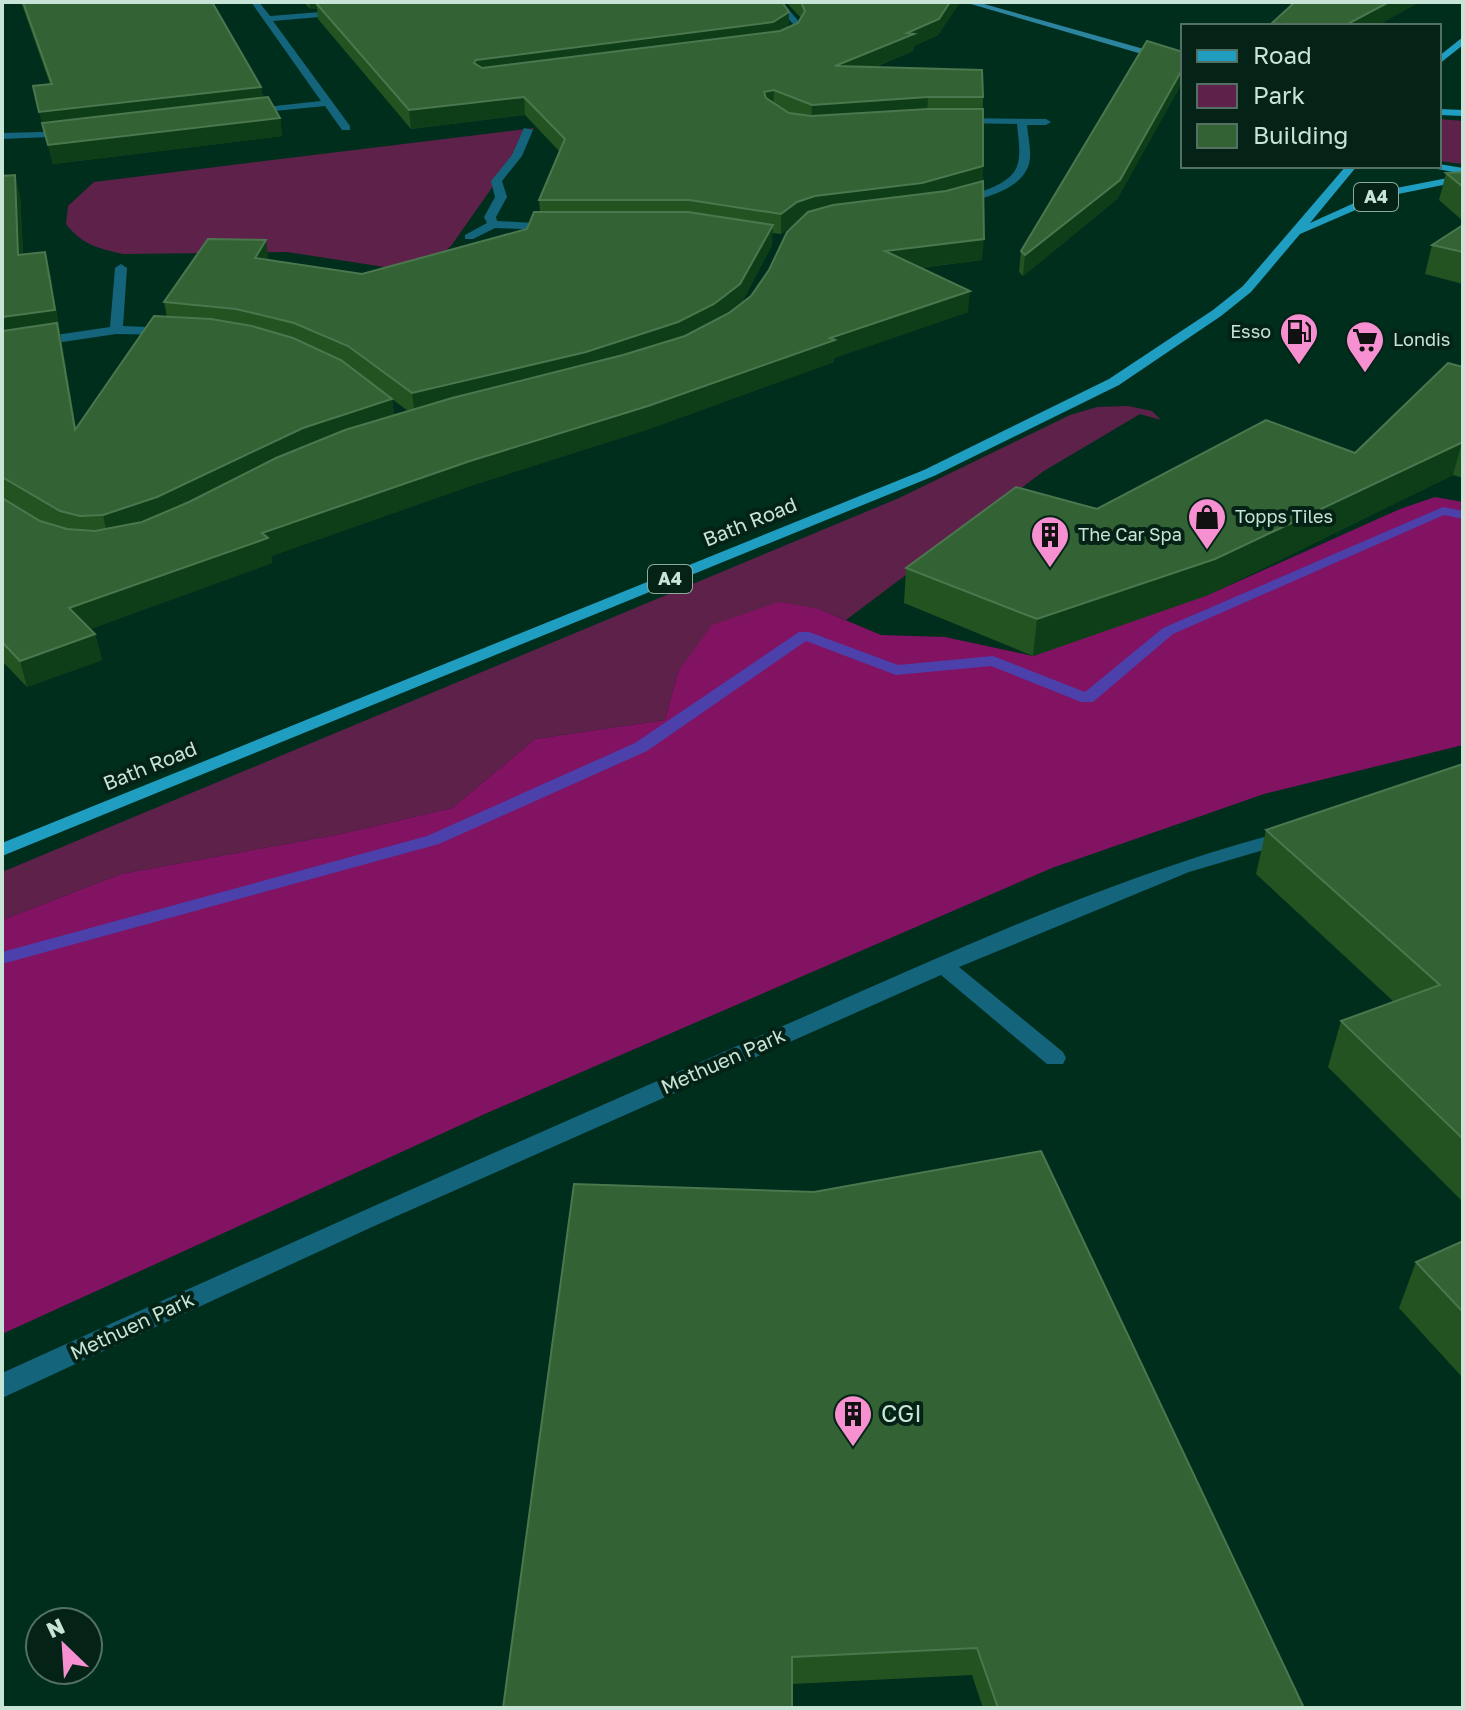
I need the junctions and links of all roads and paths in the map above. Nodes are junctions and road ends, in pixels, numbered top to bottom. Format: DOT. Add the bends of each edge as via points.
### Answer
graph roads {
  1 [pos="255,2"];
  2 [pos="777,2"];
  3 [pos="968,2"];
  4 [pos="347,12"];
  5 [pos="267,19"];
  6 [pos="1463,40"];
  7 [pos="776,43"];
  8 [pos="1441,58"];
  9 [pos="1181,62"];
  10 [pos="327,103"];
  11 [pos="1441,112"];
  12 [pos="1463,113"];
  13 [pos="232,114"];
  14 [pos="949,120"];
  15 [pos="1022,121"];
  16 [pos="1046,122"];
  17 [pos="346,128"];
  18 [pos="528,130"];
  19 [pos="90,131"];
  20 [pos="2,136"];
  21 [pos="1350,168"];
  22 [pos="1441,168"];
  23 [pos="1463,171"];
  24 [pos="1463,178"];
  25 [pos="941,203"];
  26 [pos="493,224"];
  27 [pos="567,227"];
  28 [pos="1294,234"];
  29 [pos="469,237"];
  30 [pos="121,268"];
  31 [pos="116,330"];
  32 [pos="189,334"];
  33 [pos="2,347"];
  34 [pos="1305,831"];
  35 [pos="2,850"];
  36 [pos="943,965"];
  37 [pos="1055,1058"];
  38 [pos="2,1386"];
  1 -- 5 [label="street"];
  2 -- 7 [label="street" via="798,29"];
  3 -- 9 [label="main road"];
  4 -- 5 [label="street"];
  5 -- 10 [label="street"];
  6 -- 8 [label="main road"];
  10 -- 13 [label="street"];
  10 -- 17 [label="street"];
  11 -- 12 [label="main road"];
  14 -- 15 [label="street"];
  15 -- 16 [label="street"];
  15 -- 25 [label="street" via="1023,166 1017,174 977,197"];
  18 -- 26 [label="street" via="517,156 496,181 501,197 490,217"];
  19 -- 20 [label="street"];
  21 -- 28 [label="main road, Bath Road / A4"];
  22 -- 23 [label="main road"];
  24 -- 28 [label="main road, Bath Road / A4" via="1385,193"];
  26 -- 27 [label="street"];
  26 -- 29 [label="street"];
  28 -- 35 [label="main road, Bath Road / A4" via="1247,289 1205,322 1114,382 1012,434 929,473"];
  30 -- 31 [label="street"];
  31 -- 32 [label="street"];
  31 -- 33 [label="street"];
  34 -- 36 [label="street, Methuen Park" via="1182,867"];
  36 -- 37 [label="street"];
  36 -- 38 [label="street, Methuen Park" via="363,1220"];
}
